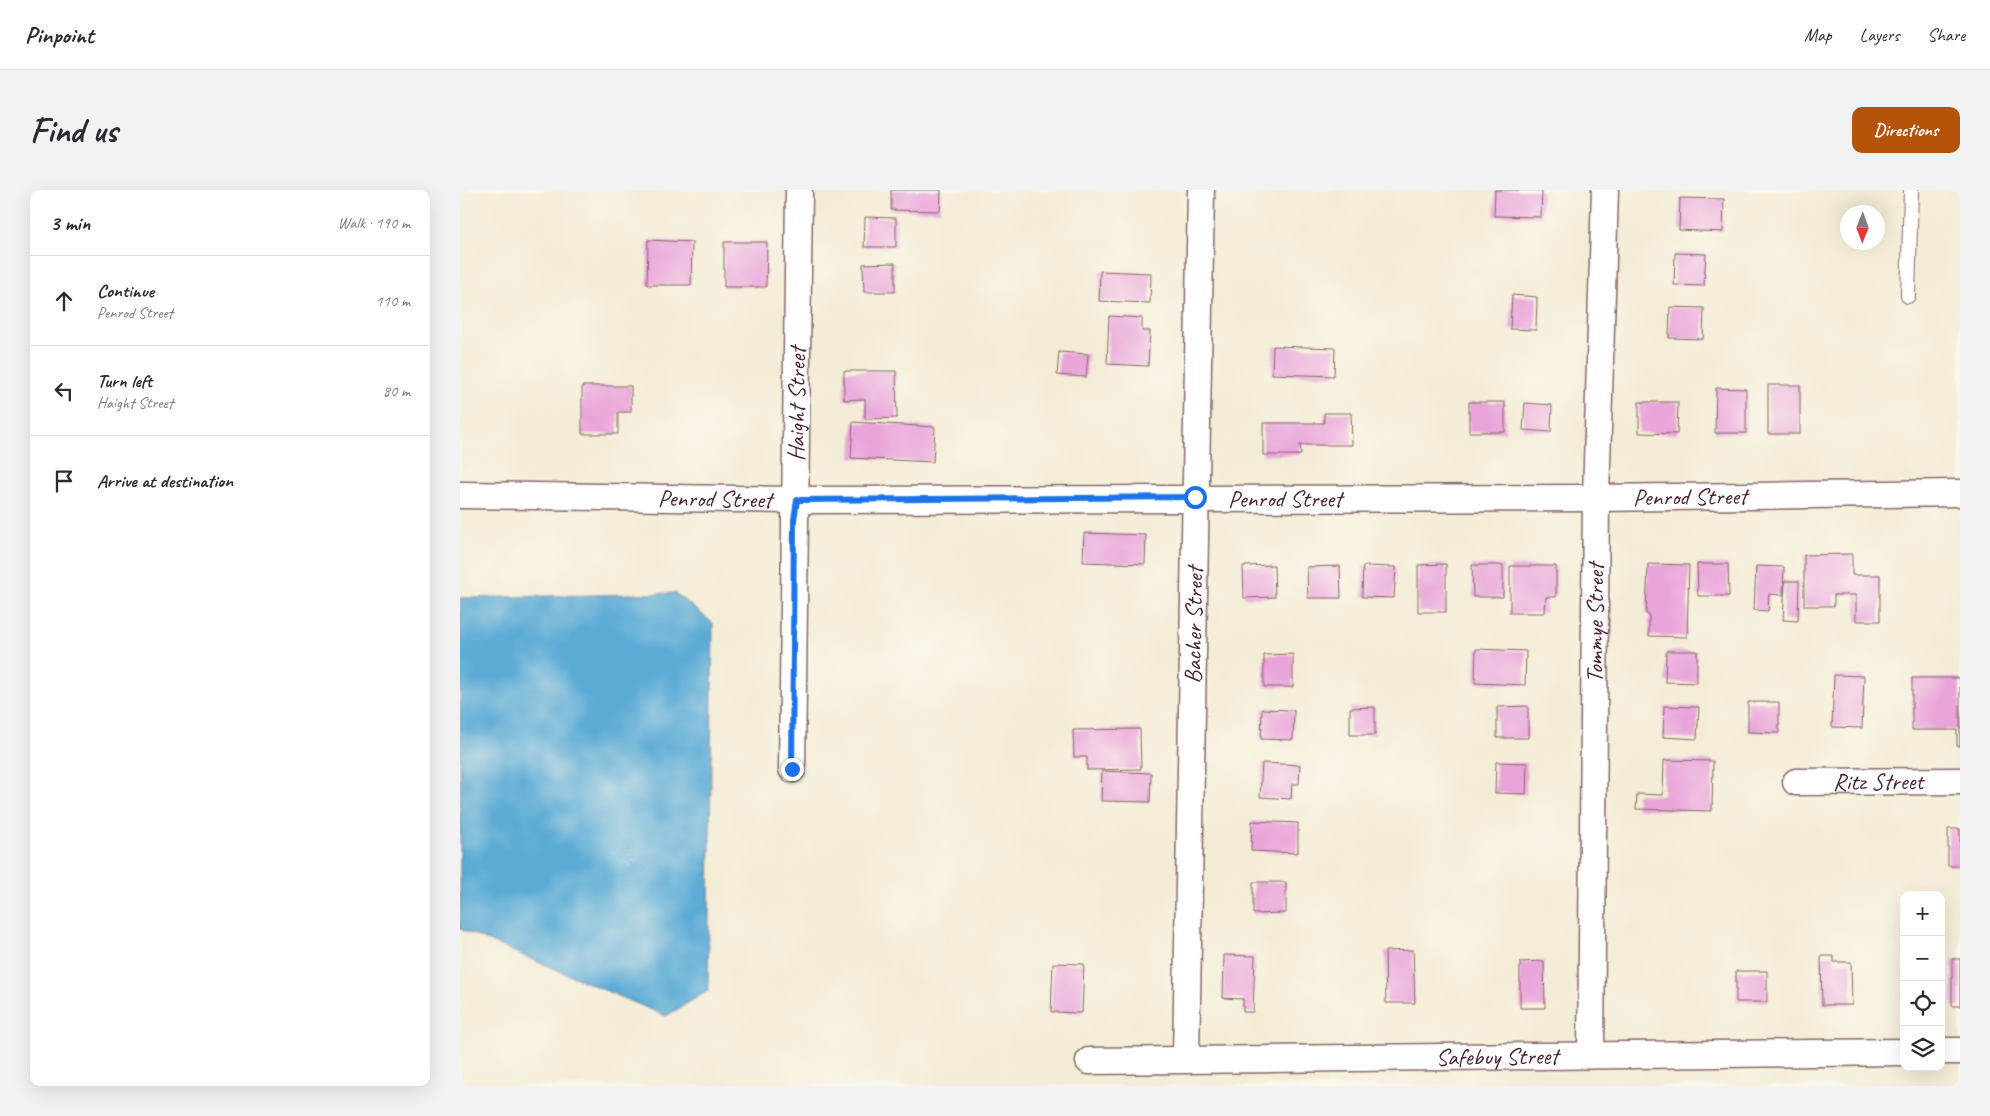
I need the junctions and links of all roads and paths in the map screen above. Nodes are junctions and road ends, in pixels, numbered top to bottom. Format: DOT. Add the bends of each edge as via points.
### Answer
graph roads {
  1 [pos="799,190"];
  2 [pos="1201,190"];
  3 [pos="1605,190"];
  4 [pos="1910,190"];
  5 [pos="1908,296"];
  6 [pos="1960,493"];
  7 [pos="460,495"];
  8 [pos="1195,497"];
  9 [pos="1596,498"];
  10 [pos="797,500"];
  11 [pos="792,769"];
  12 [pos="1960,781"];
  13 [pos="1796,782"];
  14 [pos="1945,1051"];
  15 [pos="1960,1051"];
  16 [pos="1900,1052"];
  17 [pos="1591,1056"];
  18 [pos="1186,1060"];
  19 [pos="1090,1061"];
  1 -- 10 [label="street, Haight Street"];
  2 -- 8 [label="street, Bacher Street"];
  3 -- 9 [label="street, Tommye Street"];
  4 -- 5 [label="lane"];
  6 -- 9 [label="street, Penrod Street"];
  7 -- 10 [label="street, Penrod Street"];
  8 -- 9 [label="street, Penrod Street"];
  8 -- 10 [label="street, Penrod Street"];
  8 -- 18 [label="street, Bacher Street"];
  9 -- 17 [label="street, Tommye Street"];
  10 -- 11 [label="street, Haight Street" via="794,520"];
  12 -- 13 [label="street, Ritz Street"];
  14 -- 15 [label="street"];
  16 -- 17 [label="street, Safebuy Street"];
  17 -- 18 [label="street, Safebuy Street"];
  18 -- 19 [label="street, Safebuy Street"];
}
